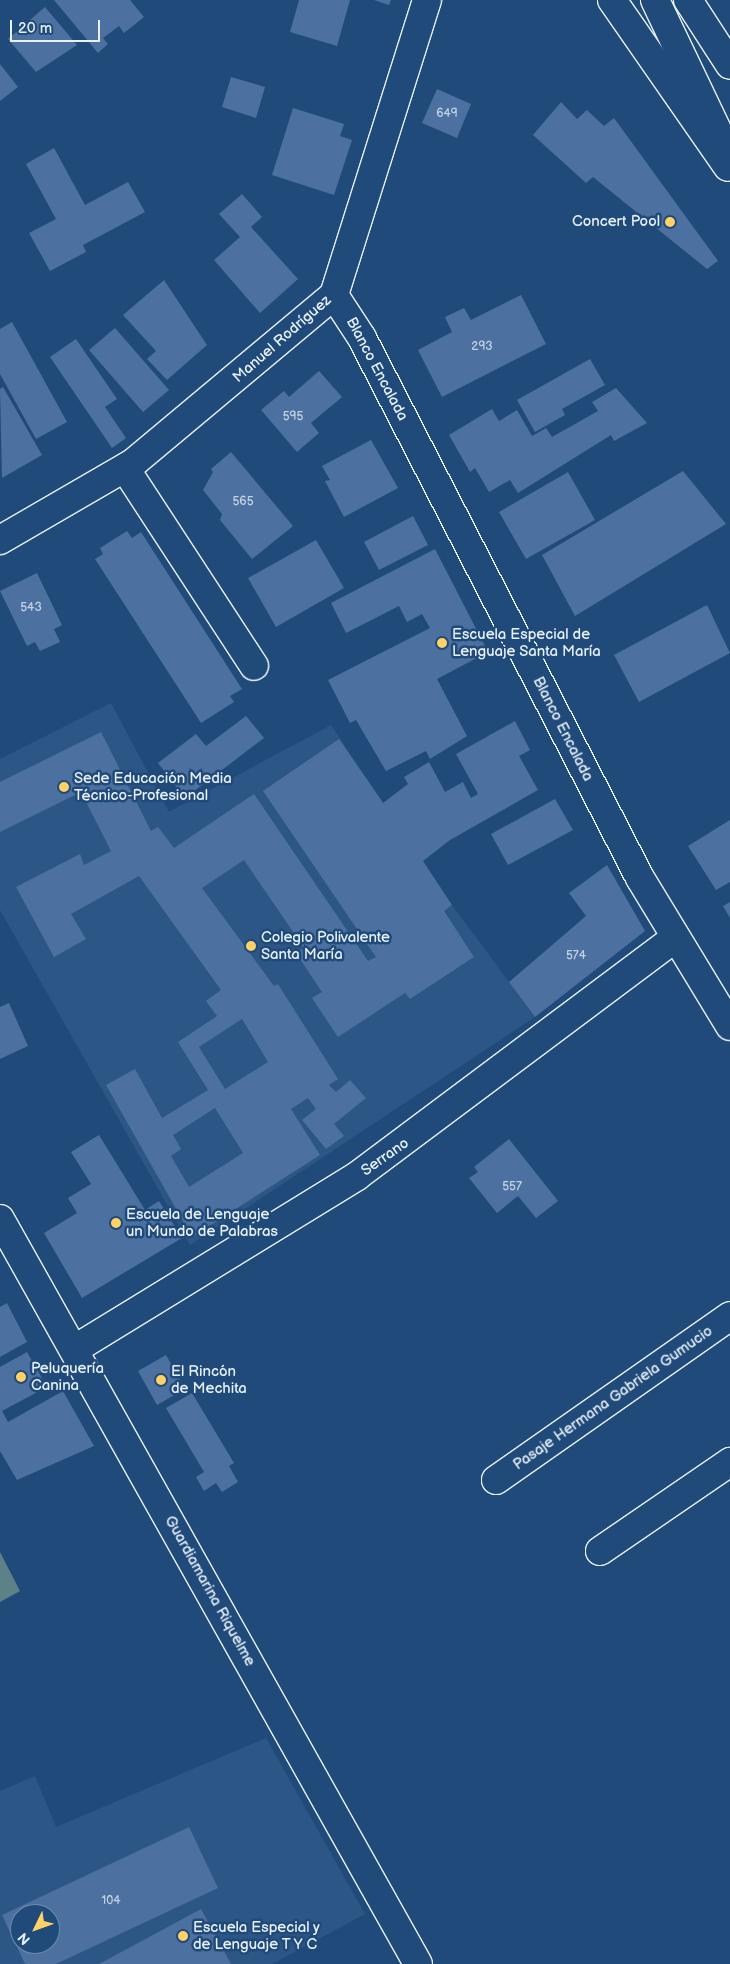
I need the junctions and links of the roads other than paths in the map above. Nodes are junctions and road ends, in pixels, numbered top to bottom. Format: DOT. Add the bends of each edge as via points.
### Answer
graph roads {
  1 [pos="427,0"];
  2 [pos="612,0"];
  3 [pos="655,0"];
  4 [pos="688,0"];
  5 [pos="730,65"];
  6 [pos="730,157"];
  7 [pos="730,170"];
  8 [pos="334,295"];
  9 [pos="125,468"];
  10 [pos="0,540"];
  11 [pos="254,666"];
  12 [pos="676,938"];
  13 [pos="730,1026"];
  14 [pos="0,1219"];
  15 [pos="730,1316"];
  16 [pos="76,1349"];
  17 [pos="730,1462"];
  18 [pos="496,1480"];
  19 [pos="600,1551"];
  20 [pos="418,1964"];
  1 -- 8 [label="main road, Manuel Rodríguez"];
  2 -- 7 [label="main road"];
  3 -- 6 [label="main road"];
  4 -- 5 [label="main road"];
  8 -- 9 [label="main road, Manuel Rodríguez"];
  8 -- 12 [label="main road, Blanco Encalada" via="362,338 640,878"];
  9 -- 10 [label="main road, Manuel Rodríguez"];
  9 -- 11 [label="main road"];
  12 -- 13 [label="main road, Blanco Encalada"];
  12 -- 16 [label="main road, Serrano" via="357,1176"];
  14 -- 16 [label="main road, Guardiamarina Riquelme"];
  15 -- 18 [label="main road, Pasaje Hermana Gabriela Gumucio"];
  16 -- 20 [label="main road, Guardiamarina Riquelme"];
  17 -- 19 [label="main road"];
}
